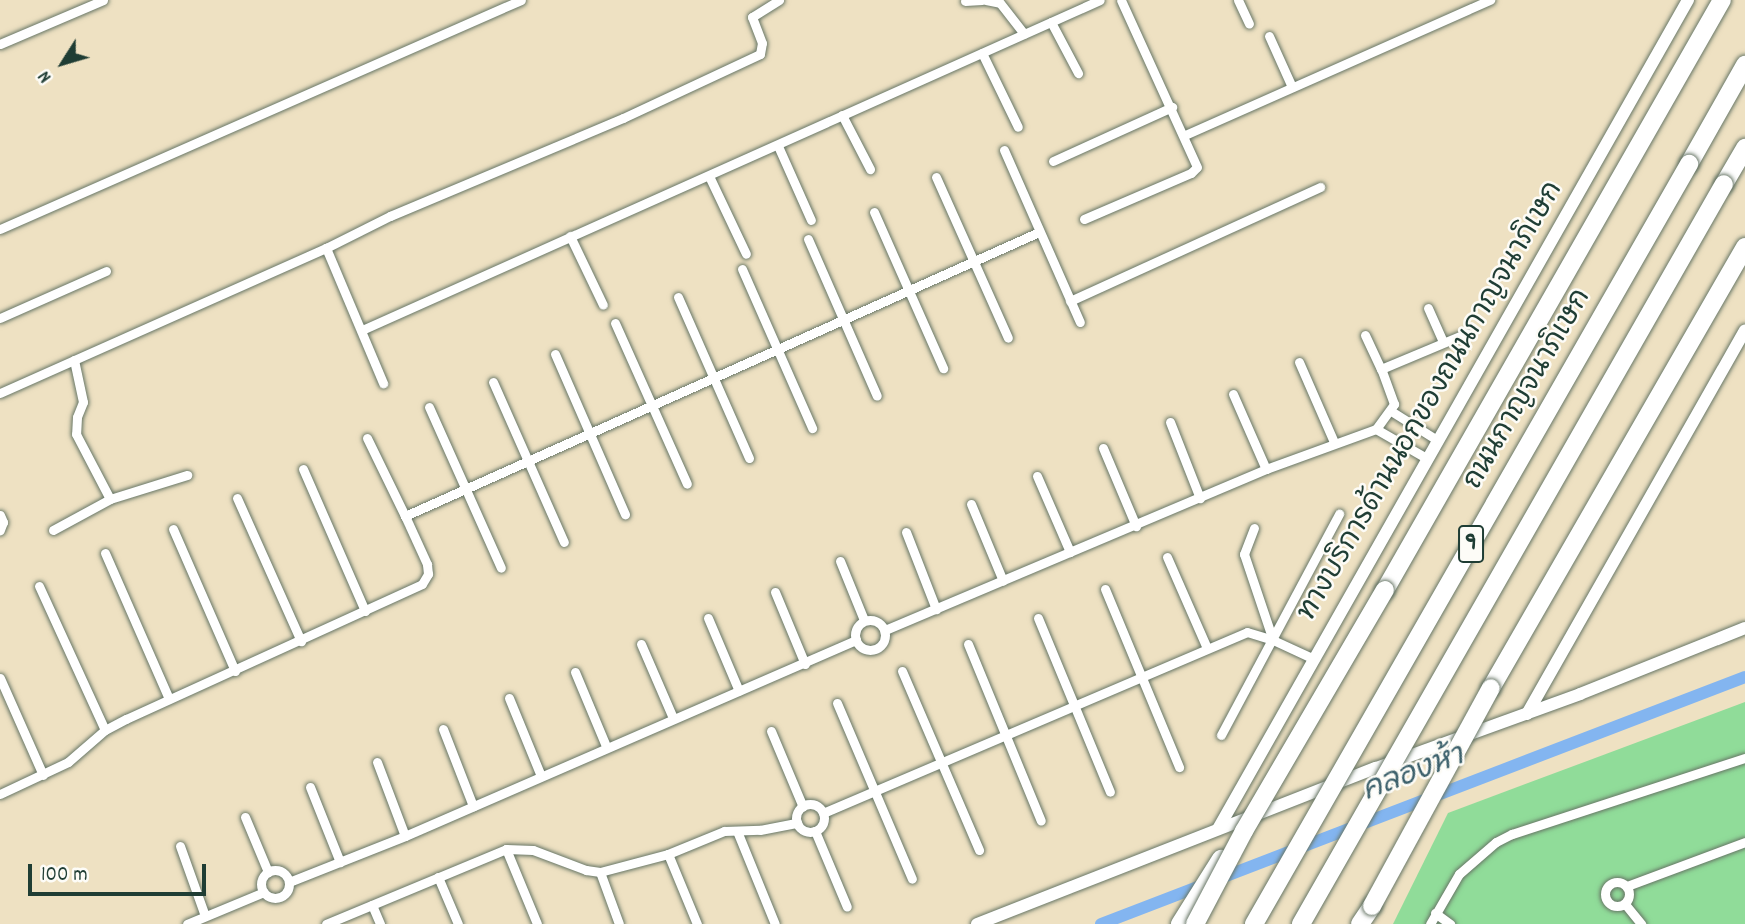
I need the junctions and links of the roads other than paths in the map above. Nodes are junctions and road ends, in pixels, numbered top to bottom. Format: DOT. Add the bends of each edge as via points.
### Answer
graph roads {
  1 [pos="103,0"];
  2 [pos="521,0"];
  3 [pos="779,0"];
  4 [pos="984,0"];
  5 [pos="1100,0"];
  6 [pos="1121,0"];
  7 [pos="1238,0"];
  8 [pos="1490,0"];
  9 [pos="1688,0"];
  10 [pos="1722,0"];
  11 [pos="965,1"];
  12 [pos="1080,4"];
  13 [pos="1051,22"];
  14 [pos="1249,24"];
  15 [pos="1024,34"];
  16 [pos="1269,36"];
  17 [pos="0,44"];
  18 [pos="982,53"];
  19 [pos="1745,65"];
  20 [pos="1078,73"];
  21 [pos="1292,87"];
  22 [pos="1172,107"];
  23 [pos="842,115"];
  24 [pos="1018,127"];
  25 [pos="1185,135"];
  26 [pos="778,146"];
  27 [pos="1745,148"];
  28 [pos="1004,150"];
  29 [pos="1053,161"];
  30 [pos="870,169"];
  31 [pos="709,176"];
  32 [pos="936,177"];
  33 [pos="1321,187"];
  34 [pos="874,212"];
  35 [pos="1084,219"];
  36 [pos="811,220"];
  37 [pos="0,229"];
  38 [pos="1039,232"];
  39 [pos="570,236"];
  40 [pos="808,239"];
  41 [pos="1745,247"];
  42 [pos="326,248"];
  43 [pos="746,254"];
  44 [pos="974,262"];
  45 [pos="742,269"];
  46 [pos="106,271"];
  47 [pos="908,291"];
  48 [pos="678,297"];
  49 [pos="1070,301"];
  50 [pos="603,305"];
  51 [pos="1428,308"];
  52 [pos="0,318"];
  53 [pos="844,319"];
  54 [pos="1080,322"];
  55 [pos="615,323"];
  56 [pos="362,330"];
  57 [pos="1745,331"];
  58 [pos="1467,333"];
  59 [pos="1365,335"];
  60 [pos="1008,338"];
  61 [pos="1443,342"];
  62 [pos="776,349"];
  63 [pos="555,354"];
  64 [pos="75,360"];
  65 [pos="1299,362"];
  66 [pos="943,368"];
  67 [pos="1381,369"];
  68 [pos="713,377"];
  69 [pos="493,382"];
  70 [pos="383,383"];
  71 [pos="0,393"];
  72 [pos="1233,394"];
  73 [pos="877,396"];
  74 [pos="652,404"];
  75 [pos="429,407"];
  76 [pos="1391,411"];
  77 [pos="1170,422"];
  78 [pos="812,428"];
  79 [pos="1376,429"];
  80 [pos="590,432"];
  81 [pos="367,438"];
  82 [pos="1437,440"];
  83 [pos="1334,442"];
  84 [pos="1103,448"];
  85 [pos="749,458"];
  86 [pos="1427,459"];
  87 [pos="527,460"];
  88 [pos="1266,469"];
  89 [pos="303,470"];
  90 [pos="187,475"];
  91 [pos="1037,476"];
  92 [pos="687,484"];
  93 [pos="466,488"];
  94 [pos="237,498"];
  95 [pos="1200,498"];
  96 [pos="110,499"];
  97 [pos="971,504"];
  98 [pos="0,514"];
  99 [pos="625,514"];
  100 [pos="1339,514"];
  101 [pos="405,516"];
  102 [pos="1136,526"];
  103 [pos="1254,528"];
  104 [pos="173,529"];
  105 [pos="0,530"];
  106 [pos="52,530"];
  107 [pos="906,532"];
  108 [pos="564,542"];
  109 [pos="1070,552"];
  110 [pos="105,553"];
  111 [pos="1167,557"];
  112 [pos="839,561"];
  113 [pos="501,568"];
  114 [pos="1003,582"];
  115 [pos="39,586"];
  116 [pos="1105,589"];
  117 [pos="775,592"];
  118 [pos="936,608"];
  119 [pos="365,611"];
  120 [pos="708,618"];
  121 [pos="1038,618"];
  122 [pos="864,620"];
  123 [pos="1745,628"];
  124 [pos="885,630"];
  125 [pos="856,640"];
  126 [pos="1273,640"];
  127 [pos="301,641"];
  128 [pos="641,644"];
  129 [pos="968,644"];
  130 [pos="1207,648"];
  131 [pos="1314,659"];
  132 [pos="805,664"];
  133 [pos="235,671"];
  134 [pos="902,671"];
  135 [pos="575,672"];
  136 [pos="1141,676"];
  137 [pos="0,678"];
  138 [pos="739,691"];
  139 [pos="509,698"];
  140 [pos="169,699"];
  141 [pos="836,703"];
  142 [pos="1075,705"];
  143 [pos="1527,714"];
  144 [pos="673,718"];
  145 [pos="443,729"];
  146 [pos="105,730"];
  147 [pos="771,732"];
  148 [pos="1006,734"];
  149 [pos="1221,735"];
  150 [pos="607,746"];
  151 [pos="1745,758"];
  152 [pos="377,762"];
  153 [pos="941,762"];
  154 [pos="1178,767"];
  155 [pos="43,775"];
  156 [pos="541,776"];
  157 [pos="310,787"];
  158 [pos="875,791"];
  159 [pos="1110,792"];
  160 [pos="0,794"];
  161 [pos="473,806"];
  162 [pos="803,807"];
  163 [pos="823,813"];
  164 [pos="245,817"];
  165 [pos="1041,821"];
  166 [pos="797,822"];
  167 [pos="1219,829"];
  168 [pos="737,831"];
  169 [pos="815,831"];
  170 [pos="1244,831"];
  171 [pos="405,835"];
  172 [pos="1745,842"];
  173 [pos="180,846"];
  174 [pos="506,849"];
  175 [pos="979,850"];
  176 [pos="668,854"];
  177 [pos="340,862"];
  178 [pos="268,872"];
  179 [pos="600,872"];
  180 [pos="438,877"];
  181 [pos="912,879"];
  182 [pos="289,882"];
  183 [pos="1627,886"];
  184 [pos="264,892"];
  185 [pos="1625,904"];
  186 [pos="372,905"];
  187 [pos="847,907"];
  188 [pos="1435,913"];
  189 [pos="205,916"];
  190 [pos="187,924"];
  191 [pos="326,924"];
  192 [pos="380,924"];
  193 [pos="458,924"];
  194 [pos="537,924"];
  195 [pos="619,924"];
  196 [pos="697,924"];
  197 [pos="775,924"];
  198 [pos="977,924"];
  199 [pos="1180,924"];
  200 [pos="1195,924"];
  201 [pos="1254,924"];
  202 [pos="1301,924"];
  203 [pos="1362,924"];
  204 [pos="1430,924"];
  205 [pos="1450,924"];
  206 [pos="1641,924"];
  1 -- 17 [label="street"];
  2 -- 37 [label="street"];
  3 -- 42 [label="street" via="752,17 762,43 760,54"];
  4 -- 11 [label="street"];
  4 -- 15 [label="street" via="1000,3"];
  5 -- 12 [label="street"];
  6 -- 22 [label="street"];
  7 -- 14 [label="street"];
  8 -- 21 [label="street"];
  9 -- 82 [label="main road, ทางบริการด้านนอกของถนนกาญจนาภิเษก"];
  10 -- 170 [label="highway, bridge"];
  12 -- 13 [label="street"];
  13 -- 15 [label="street"];
  13 -- 20 [label="street"];
  15 -- 18 [label="street"];
  16 -- 21 [label="street"];
  18 -- 23 [label="street"];
  18 -- 24 [label="street"];
  19 -- 201 [label="highway, ถนนกาญจนาภิเษก / 9, bridge"];
  21 -- 25 [label="street"];
  22 -- 25 [label="street"];
  22 -- 29 [label="street"];
  23 -- 26 [label="street"];
  23 -- 30 [label="street"];
  25 -- 35 [label="street" via="1197,163 1195,171"];
  26 -- 31 [label="street"];
  26 -- 36 [label="street"];
  27 -- 202 [label="highway, 9, bridge"];
  28 -- 38 [label="street"];
  31 -- 39 [label="street"];
  31 -- 43 [label="street"];
  32 -- 44 [label="street"];
  33 -- 49 [label="street"];
  34 -- 47 [label="street"];
  38 -- 44 [label="street"];
  38 -- 49 [label="street"];
  39 -- 50 [label="street"];
  39 -- 56 [label="street"];
  40 -- 53 [label="street"];
  41 -- 203 [label="highway, bridge" via="1471,723"];
  42 -- 56 [label="street"];
  42 -- 64 [label="street"];
  44 -- 47 [label="street"];
  44 -- 60 [label="street"];
  45 -- 62 [label="street"];
  46 -- 52 [label="street"];
  47 -- 53 [label="street"];
  47 -- 66 [label="street"];
  48 -- 68 [label="street"];
  49 -- 54 [label="street"];
  51 -- 61 [label="street"];
  53 -- 62 [label="street"];
  53 -- 73 [label="street"];
  55 -- 74 [label="street"];
  56 -- 70 [label="street"];
  57 -- 143 [label="main road"];
  58 -- 61 [label="street"];
  59 -- 67 [label="street"];
  61 -- 67 [label="street"];
  62 -- 68 [label="street"];
  62 -- 78 [label="street"];
  63 -- 80 [label="street"];
  64 -- 71 [label="street"];
  64 -- 96 [label="street" via="83,402 76,434"];
  65 -- 83 [label="street"];
  67 -- 76 [label="street" via="1393,399"];
  68 -- 74 [label="street"];
  68 -- 85 [label="street"];
  69 -- 87 [label="street"];
  72 -- 88 [label="street"];
  74 -- 80 [label="street"];
  74 -- 92 [label="street"];
  75 -- 93 [label="street"];
  76 -- 79 [label="street"];
  76 -- 82 [label="street"];
  77 -- 95 [label="street"];
  79 -- 83 [label="street"];
  79 -- 86 [label="street"];
  80 -- 87 [label="street"];
  80 -- 99 [label="street"];
  81 -- 101 [label="street"];
  82 -- 86 [label="main road, ทางบริการด้านนอกของถนนกาญจนาภิเษก"];
  83 -- 88 [label="street"];
  84 -- 102 [label="street"];
  86 -- 131 [label="main road, ทางบริการด้านนอกของถนนกาญจนาภิเษก"];
  87 -- 93 [label="street"];
  87 -- 108 [label="street"];
  88 -- 95 [label="street"];
  89 -- 119 [label="street"];
  90 -- 96 [label="street"];
  91 -- 109 [label="street"];
  93 -- 101 [label="street"];
  93 -- 113 [label="street"];
  94 -- 127 [label="street"];
  95 -- 102 [label="street"];
  96 -- 106 [label="street"];
  97 -- 114 [label="street"];
  98 -- 105 [label="street"];
  100 -- 126 [label="street"];
  101 -- 119 [label="street" via="427,564 426,581"];
  102 -- 109 [label="street"];
  103 -- 126 [label="street" via="1244,554"];
  104 -- 133 [label="street"];
  107 -- 118 [label="street"];
  109 -- 114 [label="street"];
  110 -- 140 [label="street"];
  111 -- 130 [label="street"];
  112 -- 122 [label="street"];
  114 -- 118 [label="street"];
  115 -- 146 [label="street"];
  116 -- 136 [label="street"];
  117 -- 132 [label="street"];
  118 -- 124 [label="street"];
  119 -- 127 [label="street"];
  120 -- 138 [label="street"];
  121 -- 142 [label="street"];
  122 -- 124 [label="street" via="875,620"];
  122 -- 125 [label="street" via="855,630"];
  123 -- 143 [label="main road"];
  124 -- 125 [label="street" via="885,639 875,650 865,649"];
  125 -- 132 [label="street"];
  126 -- 130 [label="street" via="1247,632"];
  126 -- 131 [label="street"];
  126 -- 149 [label="street"];
  127 -- 133 [label="street"];
  128 -- 144 [label="street"];
  129 -- 148 [label="street"];
  130 -- 136 [label="street"];
  131 -- 167 [label="main road, ทางบริการด้านนอกของถนนกาญจนาภิเษก"];
  132 -- 138 [label="street"];
  133 -- 140 [label="street"];
  134 -- 153 [label="street"];
  135 -- 150 [label="street"];
  136 -- 142 [label="street"];
  136 -- 154 [label="street"];
  137 -- 155 [label="street"];
  138 -- 144 [label="street"];
  139 -- 156 [label="street"];
  140 -- 146 [label="street"];
  141 -- 158 [label="street"];
  142 -- 148 [label="street"];
  142 -- 159 [label="street"];
  143 -- 167 [label="main road"];
  144 -- 150 [label="street"];
  145 -- 161 [label="street"];
  146 -- 155 [label="street" via="68,762"];
  147 -- 162 [label="street"];
  148 -- 153 [label="street"];
  148 -- 165 [label="street"];
  150 -- 156 [label="street"];
  151 -- 188 [label="street" via="1512,834 1458,874"];
  152 -- 171 [label="street"];
  153 -- 158 [label="street"];
  153 -- 175 [label="street"];
  155 -- 160 [label="street"];
  156 -- 161 [label="street"];
  157 -- 177 [label="street"];
  158 -- 163 [label="street"];
  158 -- 181 [label="street"];
  161 -- 171 [label="street"];
  162 -- 163 [label="street" via="814,805"];
  162 -- 166 [label="street"];
  163 -- 169 [label="street" via="823,824"];
  164 -- 178 [label="street"];
  166 -- 168 [label="street"];
  166 -- 169 [label="street" via="804,830"];
  167 -- 198 [label="main road"];
  168 -- 176 [label="street" via="714,834"];
  168 -- 197 [label="street"];
  169 -- 187 [label="street"];
  170 -- 199 [label="highway, bridge" via="1228,848"];
  170 -- 200 [label="highway, bridge"];
  171 -- 177 [label="street"];
  172 -- 183 [label="street"];
  173 -- 189 [label="street"];
  174 -- 179 [label="street" via="533,850"];
  174 -- 180 [label="street"];
  174 -- 194 [label="street"];
  176 -- 179 [label="street"];
  176 -- 196 [label="street"];
  177 -- 182 [label="street"];
  178 -- 182 [label="street" via="281,871"];
  178 -- 184 [label="street" via="261,883"];
  179 -- 195 [label="street"];
  180 -- 186 [label="street"];
  180 -- 193 [label="street"];
  182 -- 184 [label="street" via="287,893 279,898"];
  183 -- 185 [label="street" via="1630,895"];
  183 -- 185 [label="street" via="1618,881 1609,884 1604,893 1616,907"];
  184 -- 189 [label="street"];
  185 -- 206 [label="street"];
  186 -- 191 [label="street"];
  186 -- 192 [label="street"];
  188 -- 204 [label="street"];
  188 -- 205 [label="street"];
  189 -- 190 [label="street"];
}
